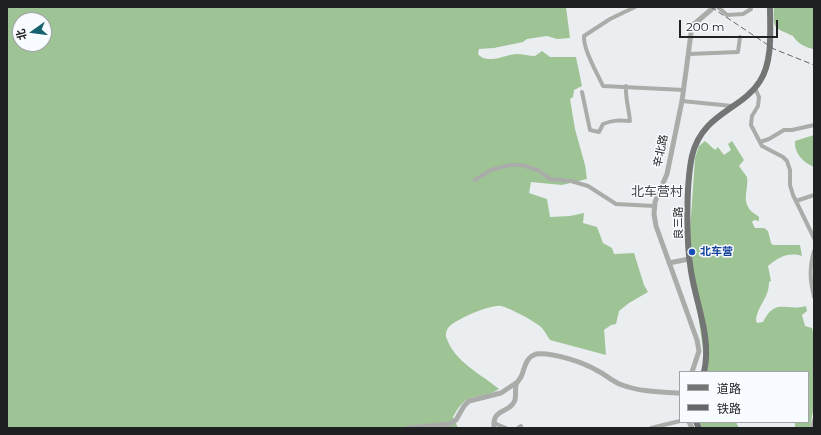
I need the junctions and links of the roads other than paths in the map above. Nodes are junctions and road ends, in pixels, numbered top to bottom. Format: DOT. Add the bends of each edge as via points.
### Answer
graph roads {
  1 [pos="635,7"];
  2 [pos="714,7"];
  3 [pos="718,7"];
  4 [pos="770,7"];
  5 [pos="751,9"];
  6 [pos="740,37"];
  7 [pos="689,54"];
  8 [pos="626,86"];
  9 [pos="755,88"];
  10 [pos="684,90"];
  11 [pos="582,92"];
  12 [pos="682,100"];
  13 [pos="732,106"];
  14 [pos="814,125"];
  15 [pos="760,142"];
  16 [pos="475,180"];
  17 [pos="814,195"];
  18 [pos="796,201"];
  19 [pos="654,206"];
  20 [pos="814,238"];
  21 [pos="814,251"];
  22 [pos="689,259"];
  23 [pos="669,263"];
  24 [pos="814,297"];
  25 [pos="692,371"];
  26 [pos="704,371"];
  27 [pos="516,383"];
  28 [pos="679,393"];
  29 [pos="814,420"];
  30 [pos="679,421"];
  31 [pos="494,426"];
  32 [pos="408,428"];
  33 [pos="506,428"];
  34 [pos="651,428"];
  35 [pos="812,428"];
  1 -- 8 [label="street" via="593,28 584,38 603,86"];
  2 -- 7 [label="street, 辛北路" via="692,26"];
  3 -- 5 [label="street" via="727,16 743,14"];
  4 -- 9 [label="main road, 良三路" via="768,57 765,72"];
  6 -- 7 [label="street" via="738,52"];
  7 -- 10 [label="street, 辛北路"];
  8 -- 10 [label="street"];
  8 -- 11 [label="street" via="630,121 608,122 603,124 600,132 590,130"];
  9 -- 13 [label="main road, 良三路"];
  9 -- 15 [label="street" via="759,97 751,125"];
  10 -- 12 [label="street, 辛北路"];
  12 -- 13 [label="street"];
  12 -- 19 [label="street, 辛北路" via="666,174"];
  13 -- 22 [label="main road, 良三路" via="706,128 693,154 689,190"];
  14 -- 15 [label="street" via="784,130"];
  15 -- 18 [label="street" via="767,150 787,161 791,176 790,185"];
  16 -- 19 [label="street" via="491,170 521,165 538,170 550,179 588,186 616,204"];
  17 -- 18 [label="street"];
  18 -- 20 [label="street"];
  19 -- 23 [label="street, 辛北路" via="656,226"];
  21 -- 24 [label="street" via="810,272"];
  22 -- 23 [label="street"];
  22 -- 26 [label="main road, 良三路" via="706,341"];
  23 -- 25 [label="street, 辛北路" via="697,340 699,351"];
  27 -- 28 [label="street" via="528,359 538,354 590,366 614,381 630,387"];
  27 -- 31 [label="street" via="514,402 497,414"];
  27 -- 32 [label="street" via="501,393 469,401 456,420 450,424"];
  29 -- 35 [label="street"];
  30 -- 34 [label="street"];
  31 -- 33 [label="street"];
}
